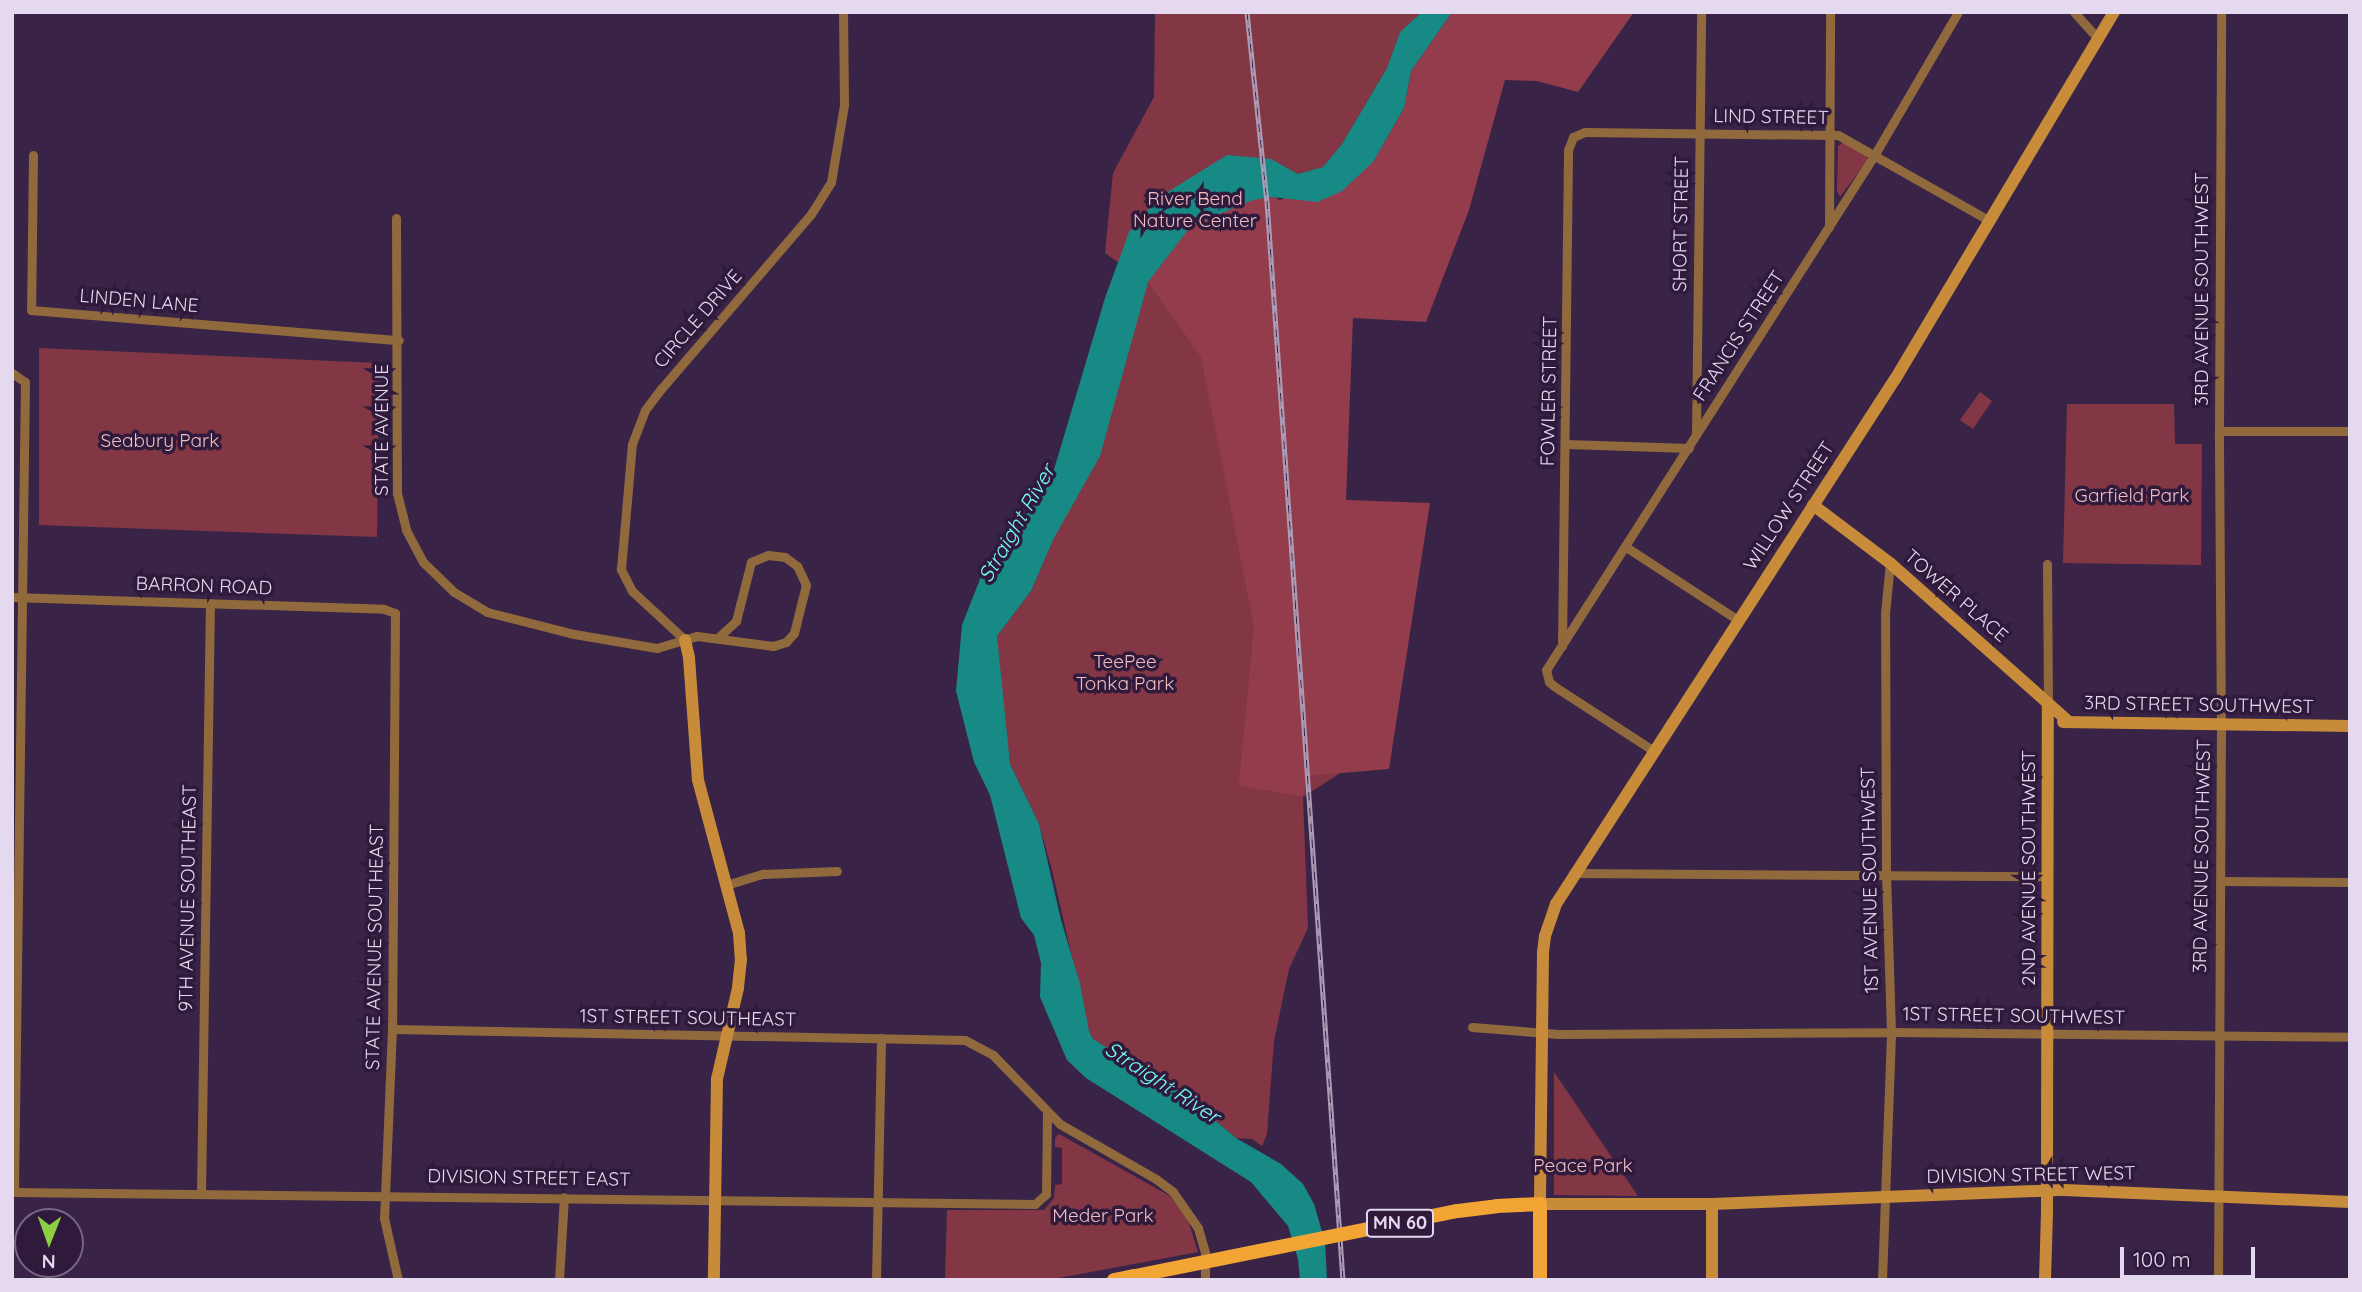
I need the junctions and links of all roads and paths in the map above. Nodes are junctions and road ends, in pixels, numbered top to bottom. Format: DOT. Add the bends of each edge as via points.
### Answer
graph roads {
  1 [pos="843,12"];
  2 [pos="1701,12"];
  3 [pos="1830,12"];
  4 [pos="1958,12"];
  5 [pos="2074,12"];
  6 [pos="2114,12"];
  7 [pos="2221,12"];
  8 [pos="2098,39"];
  9 [pos="1699,134"];
  10 [pos="1829,135"];
  11 [pos="1573,137"];
  12 [pos="1875,154"];
  13 [pos="33,155"];
  14 [pos="396,218"];
  15 [pos="1990,221"];
  16 [pos="1829,227"];
  17 [pos="399,340"];
  18 [pos="12,373"];
  19 [pos="2219,431"];
  20 [pos="2350,431"];
  21 [pos="1696,436"];
  22 [pos="1566,444"];
  23 [pos="1689,448"];
  24 [pos="1813,505"];
  25 [pos="1626,547"];
  26 [pos="1890,563"];
  27 [pos="2047,564"];
  28 [pos="12,597"];
  29 [pos="23,598"];
  30 [pos="210,603"];
  31 [pos="395,613"];
  32 [pos="1738,620"];
  33 [pos="718,638"];
  34 [pos="685,640"];
  35 [pos="1562,646"];
  36 [pos="2048,704"];
  37 [pos="16,722"];
  38 [pos="2049,722"];
  39 [pos="2069,722"];
  40 [pos="2221,724"];
  41 [pos="2350,726"];
  42 [pos="1654,751"];
  43 [pos="837,871"];
  44 [pos="16,873"];
  45 [pos="1573,873"];
  46 [pos="1886,876"];
  47 [pos="2047,876"];
  48 [pos="2220,881"];
  49 [pos="2350,882"];
  50 [pos="726,886"];
  51 [pos="15,1023"];
  52 [pos="1472,1027"];
  53 [pos="392,1029"];
  54 [pos="1891,1032"];
  55 [pos="1544,1033"];
  56 [pos="2049,1034"];
  57 [pos="2217,1035"];
  58 [pos="725,1037"];
  59 [pos="2350,1037"];
  60 [pos="881,1038"];
  61 [pos="1047,1112"];
  62 [pos="13,1192"];
  63 [pos="201,1193"];
  64 [pos="384,1195"];
  65 [pos="1886,1196"];
  66 [pos="2216,1196"];
  67 [pos="564,1197"];
  68 [pos="715,1200"];
  69 [pos="2350,1202"];
  70 [pos="878,1203"];
  71 [pos="1712,1203"];
  72 [pos="1540,1204"];
  73 [pos="398,1280"];
  74 [pos="559,1280"];
  75 [pos="714,1280"];
  76 [pos="876,1280"];
  77 [pos="1114,1280"];
  78 [pos="1205,1280"];
  79 [pos="1540,1280"];
  80 [pos="1712,1280"];
  81 [pos="1882,1280"];
  82 [pos="2045,1280"];
  83 [pos="2218,1280"];
  1 -- 34 [label="street, CIRCLE DRIVE" via="844,105 831,182 811,214 645,410 632,444 621,569 632,592"];
  2 -- 9 [label="street, SHORT STREET"];
  3 -- 10 [label="street"];
  4 -- 12 [label="street, FRANCIS STREET"];
  5 -- 8 [label="street"];
  6 -- 8 [label="street, WILLOW STREET"];
  7 -- 19 [label="street, 3RD AVENUE SOUTHWEST"];
  8 -- 15 [label="street, WILLOW STREET"];
  9 -- 10 [label="street, LIND STREET"];
  9 -- 11 [label="street, LIND STREET" via="1585,132"];
  9 -- 21 [label="street, SHORT STREET"];
  10 -- 12 [label="street, LIND STREET" via="1847,138"];
  10 -- 16 [label="street"];
  11 -- 22 [label="street, FOWLER STREET" via="1568,150"];
  12 -- 15 [label="street, LIND STREET"];
  12 -- 16 [label="street, FRANCIS STREET"];
  13 -- 17 [label="street, LINDEN LANE" via="31,310"];
  14 -- 17 [label="street, STATE AVENUE"];
  15 -- 24 [label="street, WILLOW STREET"];
  16 -- 21 [label="street, FRANCIS STREET"];
  17 -- 34 [label="street, STATE AVENUE" via="397,493 406,530 437,579 468,603 512,620 657,648"];
  18 -- 29 [label="street" via="25,383"];
  19 -- 20 [label="street"];
  19 -- 40 [label="street, 3RD AVENUE SOUTHWEST"];
  21 -- 23 [label="street, FRANCIS STREET"];
  22 -- 23 [label="street"];
  22 -- 35 [label="street, FOWLER STREET"];
  23 -- 25 [label="street, FRANCIS STREET"];
  24 -- 26 [label="street, TOWER PLACE"];
  24 -- 32 [label="street, WILLOW STREET"];
  25 -- 32 [label="street"];
  25 -- 35 [label="street, FRANCIS STREET"];
  26 -- 36 [label="street, TOWER PLACE"];
  26 -- 46 [label="street, 1ST AVENUE SOUTHWEST" via="1885,613"];
  27 -- 36 [label="street, 2ND AVENUE SOUTHWEST"];
  28 -- 29 [label="street, BARRON ROAD"];
  29 -- 30 [label="street, BARRON ROAD"];
  29 -- 37 [label="street"];
  30 -- 31 [label="street, BARRON ROAD"];
  30 -- 63 [label="street, 9TH AVENUE SOUTHEAST"];
  31 -- 53 [label="street, STATE AVENUE SOUTHEAST"];
  32 -- 42 [label="street, WILLOW STREET"];
  33 -- 33 [label="street, STATE AVENUE" via="774,646 786,642 794,633 806,585 797,566 785,557 768,555 751,562 736,621"];
  33 -- 34 [label="street, STATE AVENUE"];
  34 -- 50 [label="street" via="698,780"];
  35 -- 42 [label="street, FRANCIS STREET" via="1546,676 1554,686"];
  36 -- 38 [label="street, 2ND AVENUE SOUTHWEST"];
  36 -- 39 [label="street, TOWER PLACE"];
  37 -- 44 [label="street"];
  38 -- 39 [label="street, 3RD STREET SOUTHWEST"];
  38 -- 47 [label="street, 2ND AVENUE SOUTHWEST"];
  39 -- 40 [label="street, 3RD STREET SOUTHWEST"];
  40 -- 41 [label="street, 3RD STREET SOUTHWEST"];
  40 -- 48 [label="street, 3RD AVENUE SOUTHWEST"];
  42 -- 45 [label="street, WILLOW STREET"];
  43 -- 50 [label="street" via="763,874"];
  44 -- 51 [label="street"];
  45 -- 46 [label="street"];
  45 -- 55 [label="street, WILLOW STREET" via="1545,936"];
  46 -- 47 [label="street"];
  46 -- 54 [label="street, 1ST AVENUE SOUTHWEST"];
  47 -- 56 [label="street, 2ND AVENUE SOUTHWEST"];
  48 -- 49 [label="street"];
  48 -- 57 [label="street, 3RD AVENUE SOUTHWEST"];
  50 -- 58 [label="street" via="741,959"];
  51 -- 62 [label="street"];
  52 -- 55 [label="street"];
  53 -- 58 [label="street, 1ST STREET SOUTHEAST"];
  53 -- 64 [label="street, STATE AVENUE SOUTHEAST"];
  54 -- 55 [label="street, 1ST STREET SOUTHWEST"];
  54 -- 56 [label="street, 1ST STREET SOUTHWEST"];
  54 -- 65 [label="street, 1ST AVENUE SOUTHWEST"];
  55 -- 72 [label="street, WILLOW STREET"];
  56 -- 57 [label="street, 1ST STREET SOUTHWEST"];
  56 -- 82 [label="street, 2ND AVENUE SOUTHWEST, bridge"];
  57 -- 59 [label="street, 1ST STREET SOUTHWEST"];
  57 -- 66 [label="street, 3RD AVENUE SOUTHWEST"];
  58 -- 60 [label="street, 1ST STREET SOUTHEAST"];
  58 -- 68 [label="street" via="717,1079"];
  60 -- 61 [label="street, 1ST STREET SOUTHEAST" via="947,1038 982,1047"];
  60 -- 70 [label="street"];
  61 -- 70 [label="street, DIVISION STREET EAST" via="1046,1194 1035,1204"];
  61 -- 78 [label="street" via="1165,1185 1193,1217 1205,1253"];
  62 -- 63 [label="street, DIVISION STREET EAST"];
  63 -- 64 [label="street, DIVISION STREET EAST"];
  64 -- 67 [label="street, DIVISION STREET EAST"];
  64 -- 73 [label="street, STATE AVENUE SOUTHEAST" via="384,1218"];
  65 -- 66 [label="street, DIVISION STREET WEST" via="2064,1190"];
  65 -- 71 [label="street, DIVISION STREET WEST"];
  65 -- 81 [label="street, 1ST AVENUE SOUTHWEST"];
  66 -- 69 [label="street, DIVISION STREET WEST"];
  66 -- 83 [label="street, 3RD AVENUE SOUTHWEST"];
  67 -- 68 [label="street, DIVISION STREET EAST"];
  67 -- 74 [label="street"];
  68 -- 70 [label="street, DIVISION STREET EAST"];
  68 -- 75 [label="street"];
  70 -- 76 [label="street"];
  71 -- 72 [label="street"];
  71 -- 80 [label="street"];
  72 -- 77 [label="main road, MN 60, bridge" via="1458,1211"];
  72 -- 79 [label="main road"];
}
